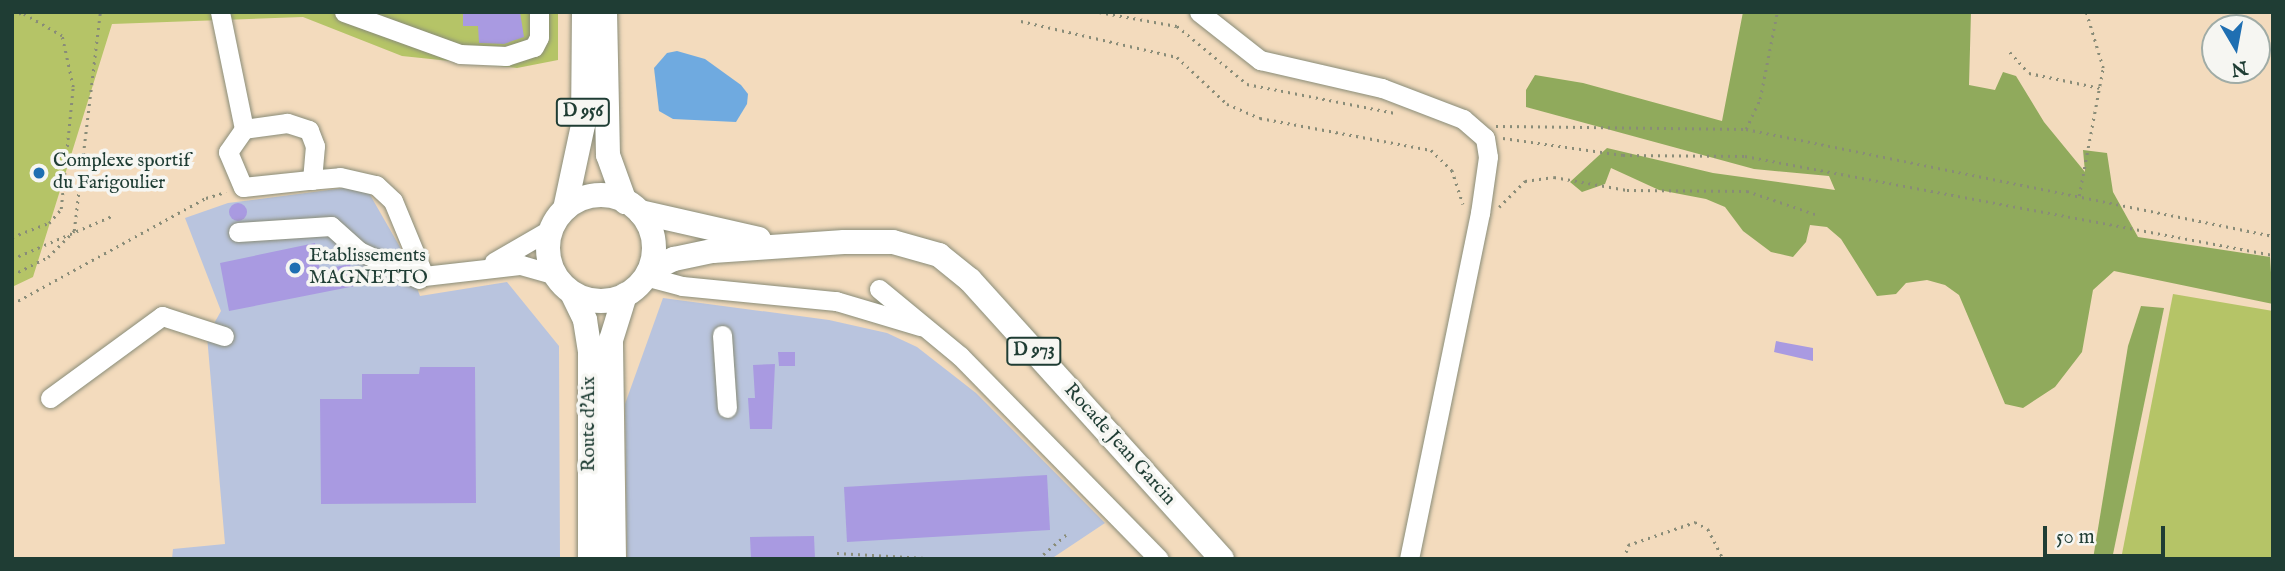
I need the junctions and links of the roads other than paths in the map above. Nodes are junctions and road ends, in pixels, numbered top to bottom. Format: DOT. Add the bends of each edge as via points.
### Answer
graph roads {
  1 [pos="220,12"];
  2 [pos="344,12"];
  3 [pos="539,12"];
  4 [pos="584,12"];
  5 [pos="605,12"];
  6 [pos="1199,12"];
  7 [pos="244,129"];
  8 [pos="312,180"];
  9 [pos="632,207"];
  10 [pos="558,219"];
  11 [pos="238,232"];
  12 [pos="797,248"];
  13 [pos="487,265"];
  14 [pos="647,273"];
  15 [pos="555,275"];
  16 [pos="419,279"];
  17 [pos="879,289"];
  18 [pos="572,293"];
  19 [pos="625,295"];
  20 [pos="931,329"];
  21 [pos="722,335"];
  22 [pos="224,336"];
  23 [pos="50,398"];
  24 [pos="727,408"];
  25 [pos="590,559"];
  26 [pos="614,559"];
  27 [pos="1159,559"];
  28 [pos="1222,559"];
  29 [pos="1409,559"];
  1 -- 7 [label="street"];
  2 -- 3 [label="street" via="460,54 506,57 534,47"];
  4 -- 10 [label="main road, D 956" via="583,125"];
  5 -- 9 [label="main road, D 956" via="608,155"];
  6 -- 29 [label="street" via="1260,60 1382,88 1463,119 1483,135 1488,157 1475,237"];
  7 -- 8 [label="street" via="287,123 309,130 315,146"];
  7 -- 8 [label="street" via="228,152 243,187"];
  8 -- 13 [label="street" via="363,178 376,184 393,201 424,276"];
  9 -- 10 [label="main road" via="588,197"];
  9 -- 12 [label="main road, Rocade Jean Garcin / D 973"];
  9 -- 14 [label="main road" via="654,246"];
  10 -- 13 [label="street"];
  10 -- 15 [label="main road" via="548,252"];
  11 -- 16 [label="street" via="331,226 359,251"];
  12 -- 14 [label="main road, Rocade Jean Garcin / D 973" via="713,250 674,259"];
  12 -- 28 [label="main road, Rocade Jean Garcin / D 973" via="893,242 939,255 955,266"];
  13 -- 15 [label="street" via="530,265"];
  14 -- 19 [label="main road"];
  14 -- 20 [label="street" via="682,286 836,302"];
  15 -- 18 [label="main road"];
  17 -- 20 [label="street, D 973"];
  18 -- 19 [label="main road" via="598,301"];
  18 -- 25 [label="main road, Route d'Aix" via="585,320 590,353"];
  19 -- 26 [label="main road, Route d'Aix" via="611,340"];
  20 -- 27 [label="street, D 973"];
  21 -- 24 [label="street"];
  22 -- 23 [label="street" via="162,316"];
}
